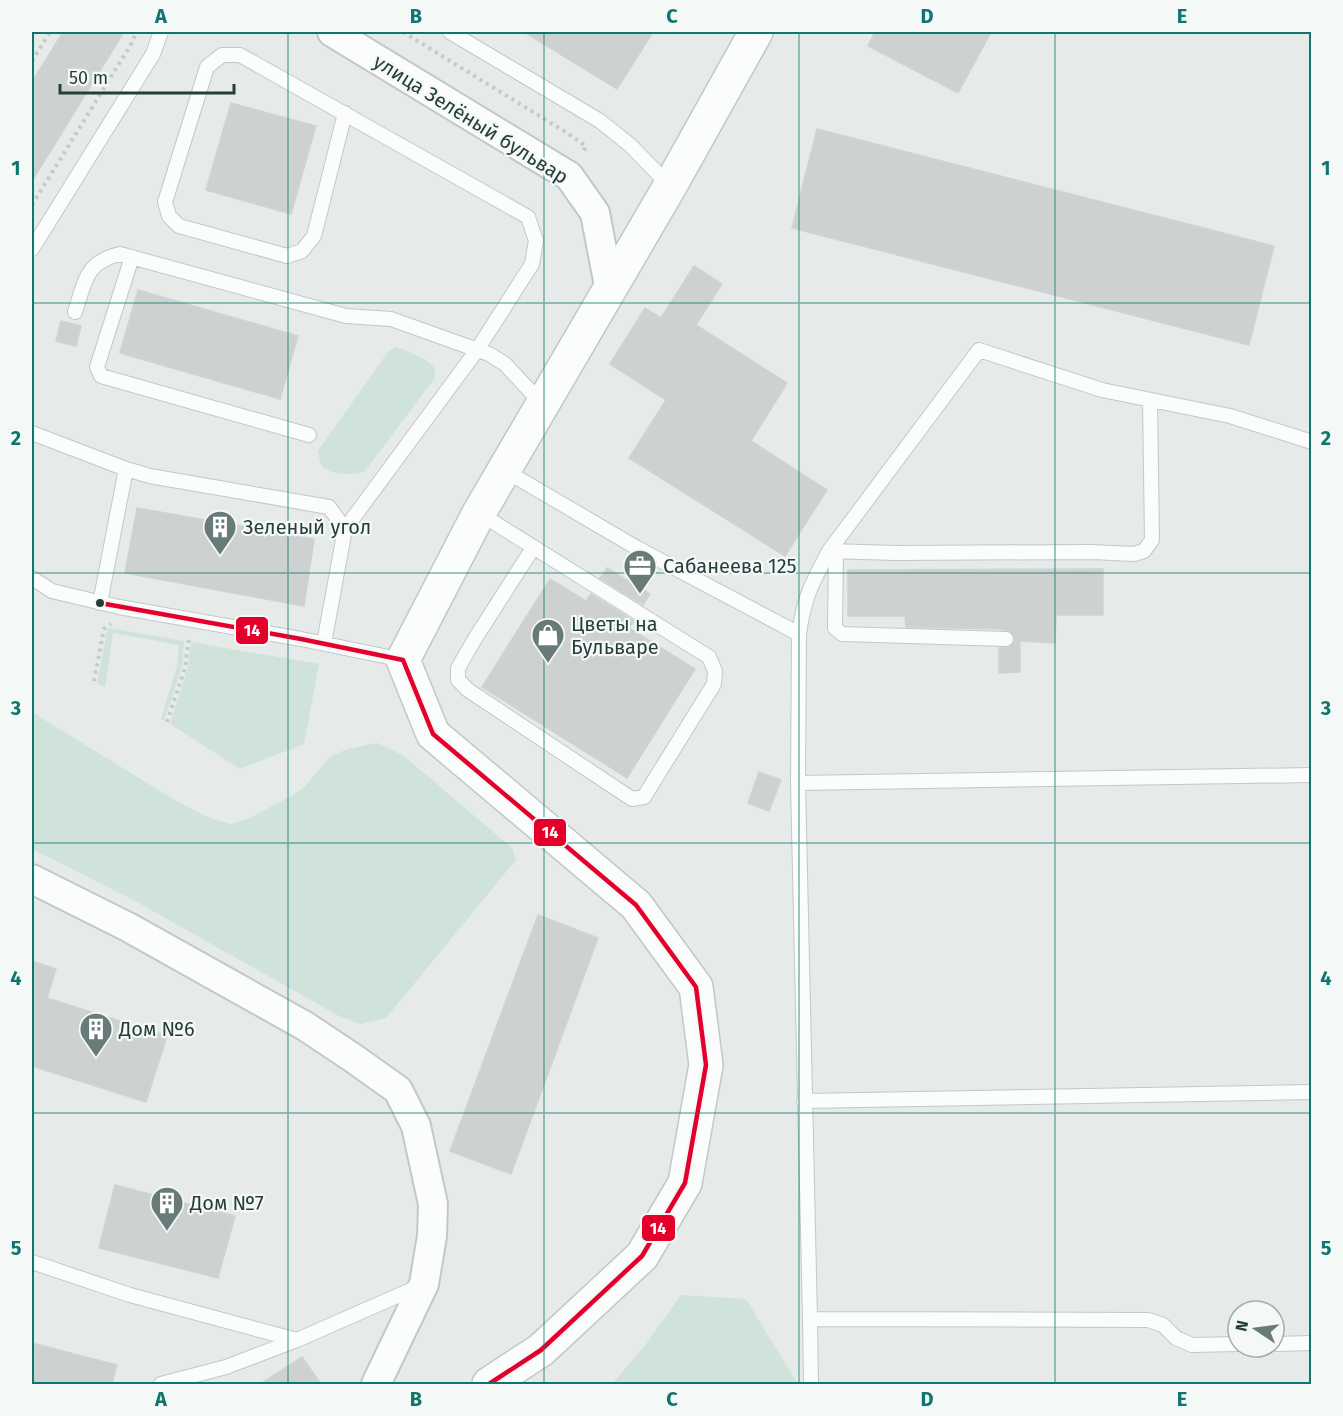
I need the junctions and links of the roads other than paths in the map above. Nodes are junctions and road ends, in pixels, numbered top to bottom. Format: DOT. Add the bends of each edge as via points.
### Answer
graph roads {
  1 [pos="161,32"];
  2 [pos="332,32"];
  3 [pos="450,32"];
  4 [pos="756,32"];
  5 [pos="345,113"];
  6 [pos="670,186"];
  7 [pos="32,249"];
  8 [pos="132,257"];
  9 [pos="610,291"];
  10 [pos="75,312"];
  11 [pos="477,350"];
  12 [pos="1150,400"];
  13 [pos="542,404"];
  14 [pos="32,433"];
  15 [pos="309,435"];
  16 [pos="1311,442"];
  17 [pos="126,469"];
  18 [pos="504,470"];
  19 [pos="479,513"];
  20 [pos="345,529"];
  21 [pos="533,548"];
  22 [pos="832,551"];
  23 [pos="32,578"];
  24 [pos="100,603"];
  25 [pos="799,634"];
  26 [pos="1006,639"];
  27 [pos="324,643"];
  28 [pos="403,660"];
  29 [pos="1311,775"];
  30 [pos="798,783"];
  31 [pos="32,879"];
  32 [pos="1311,1092"];
  33 [pos="804,1101"];
  34 [pos="32,1262"];
  35 [pos="424,1284"];
  36 [pos="810,1319"];
  37 [pos="297,1341"];
  38 [pos="1311,1343"];
  39 [pos="1226,1344"];
  40 [pos="1286,1344"];
  41 [pos="160,1384"];
  42 [pos="376,1384"];
  43 [pos="489,1384"];
  44 [pos="812,1384"];
  1 -- 7 [label="lane" via="153,54"];
  2 -- 9 [label="street, улица Зелёный бульвар" via="569,176 595,213"];
  3 -- 6 [label="lane" via="600,121"];
  4 -- 6 [label="main road"];
  5 -- 5 [label="lane" via="240,55 222,55 207,67 165,202 169,216 179,226 287,256 302,251 314,236"];
  5 -- 11 [label="lane" via="528,217 536,241 532,264"];
  6 -- 9 [label="main road"];
  8 -- 10 [label="lane" via="120,254 103,258 89,272"];
  8 -- 11 [label="lane" via="346,316 390,319"];
  8 -- 15 [label="lane" via="97,367 101,376"];
  9 -- 13 [label="main road"];
  11 -- 13 [label="lane" via="506,364"];
  11 -- 20 [label="lane"];
  12 -- 16 [label="lane" via="1230,416"];
  12 -- 22 [label="lane" via="1102,390 979,350"];
  12 -- 22 [label="lane" via="1152,540 1144,551"];
  13 -- 18 [label="main road"];
  14 -- 17 [label="lane"];
  17 -- 20 [label="lane" via="328,507"];
  17 -- 24 [label="lane"];
  18 -- 19 [label="main road"];
  18 -- 25 [label="lane" via="637,548"];
  19 -- 21 [label="lane"];
  19 -- 28 [label="main road"];
  20 -- 27 [label="lane"];
  21 -- 21 [label="lane" via="709,657 716,671 714,684 644,797 638,800 458,680 458,668"];
  22 -- 25 [label="lane" via="809,587"];
  22 -- 26 [label="lane" via="835,628 842,634"];
  23 -- 24 [label="lane" via="52,591"];
  24 -- 27 [label="lane"];
  25 -- 30 [label="lane"];
  27 -- 28 [label="lane"];
  28 -- 43 [label="main road" via="434,734 636,905 696,987 706,1065 685,1183 642,1256 541,1350"];
  29 -- 30 [label="lane"];
  30 -- 33 [label="lane"];
  31 -- 35 [label="street" via="128,927 305,1026 398,1090 416,1126 433,1204"];
  32 -- 33 [label="lane"];
  33 -- 36 [label="lane"];
  34 -- 37 [label="lane" via="130,1295"];
  35 -- 37 [label="lane"];
  35 -- 42 [label="street"];
  36 -- 39 [label="lane" via="1148,1320 1163,1325 1176,1338 1192,1345"];
  36 -- 44 [label="lane"];
  37 -- 41 [label="lane" via="226,1367"];
  38 -- 40 [label="lane"];
}
